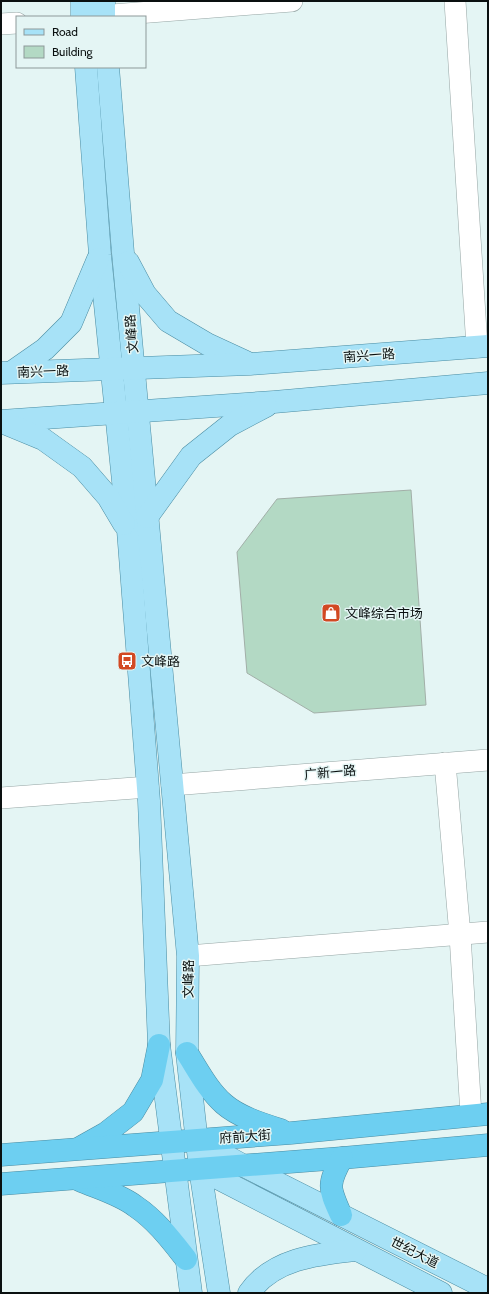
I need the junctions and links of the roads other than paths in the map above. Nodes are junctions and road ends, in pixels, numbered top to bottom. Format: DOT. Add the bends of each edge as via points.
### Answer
graph roads {
  1 [pos="74,1"];
  2 [pos="82,1"];
  3 [pos="292,1"];
  4 [pos="455,1"];
  5 [pos="100,12"];
  6 [pos="82,16"];
  7 [pos="82,16"];
  8 [pos="16,23"];
  9 [pos="1,24"];
  10 [pos="86,68"];
  11 [pos="108,68"];
  12 [pos="123,253"];
  13 [pos="100,255"];
  14 [pos="482,347"];
  15 [pos="250,364"];
  16 [pos="111,368"];
  17 [pos="134,368"];
  18 [pos="6,372"];
  19 [pos="488,384"];
  20 [pos="274,402"];
  21 [pos="138,411"];
  22 [pos="116,412"];
  23 [pos="1,421"];
  24 [pos="147,517"];
  25 [pos="128,530"];
  26 [pos="488,760"];
  27 [pos="445,763"];
  28 [pos="172,785"];
  29 [pos="148,787"];
  30 [pos="1,798"];
  31 [pos="488,932"];
  32 [pos="460,935"];
  33 [pos="188,956"];
  34 [pos="159,1045"];
  35 [pos="187,1053"];
  36 [pos="479,1115"];
  37 [pos="291,1133"];
  38 [pos="197,1140"];
  39 [pos="171,1142"];
  40 [pos="488,1145"];
  41 [pos="75,1150"];
  42 [pos="1,1155"];
  43 [pos="342,1158"];
  44 [pos="244,1166"];
  45 [pos="200,1169"];
  46 [pos="175,1170"];
  47 [pos="76,1179"];
  48 [pos="1,1184"];
  49 [pos="341,1215"];
  50 [pos="356,1250"];
  51 [pos="186,1259"];
  52 [pos="488,1289"];
  53 [pos="191,1293"];
  54 [pos="219,1293"];
  55 [pos="249,1293"];
  56 [pos="441,1293"];
  1 -- 6 [label="street"];
  2 -- 7 [label="main road"];
  3 -- 5 [label="street"];
  4 -- 14 [label="street"];
  8 -- 9 [label="street"];
  10 -- 13 [label="main road, 文峰路"];
  11 -- 12 [label="main road, 文峰路"];
  12 -- 15 [label="main road" via="145,294 168,321 207,344"];
  12 -- 17 [label="main road, 文峰路"];
  13 -- 16 [label="main road, 文峰路"];
  13 -- 18 [label="main road" via="71,323 45,349"];
  14 -- 15 [label="main road, 南兴一路"];
  15 -- 17 [label="main road, 南兴一路"];
  16 -- 17 [label="main road, 南兴一路"];
  16 -- 18 [label="main road, 南兴一路"];
  16 -- 22 [label="main road, 文峰路"];
  17 -- 21 [label="main road, 文峰路"];
  19 -- 20 [label="main road"];
  20 -- 21 [label="main road"];
  20 -- 24 [label="main road" via="230,425 191,456"];
  21 -- 22 [label="main road"];
  21 -- 24 [label="main road, 文峰路"];
  22 -- 23 [label="main road"];
  22 -- 25 [label="main road, 文峰路"];
  23 -- 25 [label="main road" via="43,439 82,467 108,497"];
  24 -- 28 [label="main road, 文峰路"];
  25 -- 29 [label="main road, 文峰路"];
  26 -- 27 [label="street, 广新一路"];
  27 -- 28 [label="street, 广新一路"];
  27 -- 32 [label="street"];
  28 -- 33 [label="main road, 文峰路"];
  29 -- 30 [label="street"];
  29 -- 34 [label="main road, 文峰路"];
  31 -- 32 [label="street"];
  32 -- 33 [label="street"];
  32 -- 36 [label="street"];
  33 -- 35 [label="main road, 文峰路"];
  34 -- 39 [label="main road, 文峰路"];
  34 -- 41 [label="highway" via="152,1080 134,1112 106,1133"];
  35 -- 37 [label="highway" via="204,1081 224,1104 252,1121"];
  35 -- 38 [label="main road, 文峰路"];
  36 -- 37 [label="highway, 府前大街"];
  37 -- 38 [label="highway, 府前大街"];
  38 -- 39 [label="highway, 府前大街"];
  38 -- 44 [label="main road, 世纪大道"];
  38 -- 45 [label="main road, 文峰路"];
  39 -- 41 [label="highway, 府前大街"];
  39 -- 46 [label="main road, 文峰路"];
  40 -- 43 [label="highway"];
  41 -- 42 [label="highway, 府前大街"];
  43 -- 44 [label="highway"];
  43 -- 49 [label="highway" via="331,1181 331,1192"];
  44 -- 45 [label="highway"];
  44 -- 49 [label="main road, 世纪大道"];
  45 -- 46 [label="highway"];
  45 -- 50 [label="main road"];
  45 -- 54 [label="main road, 文峰路"];
  46 -- 47 [label="highway"];
  46 -- 51 [label="main road, 文峰路"];
  47 -- 48 [label="highway"];
  47 -- 51 [label="highway" via="134,1205 168,1236"];
  49 -- 52 [label="main road, 世纪大道"];
  50 -- 55 [label="main road" via="315,1255 290,1262 268,1274"];
  50 -- 56 [label="main road"];
  51 -- 53 [label="main road, 文峰路"];
}
